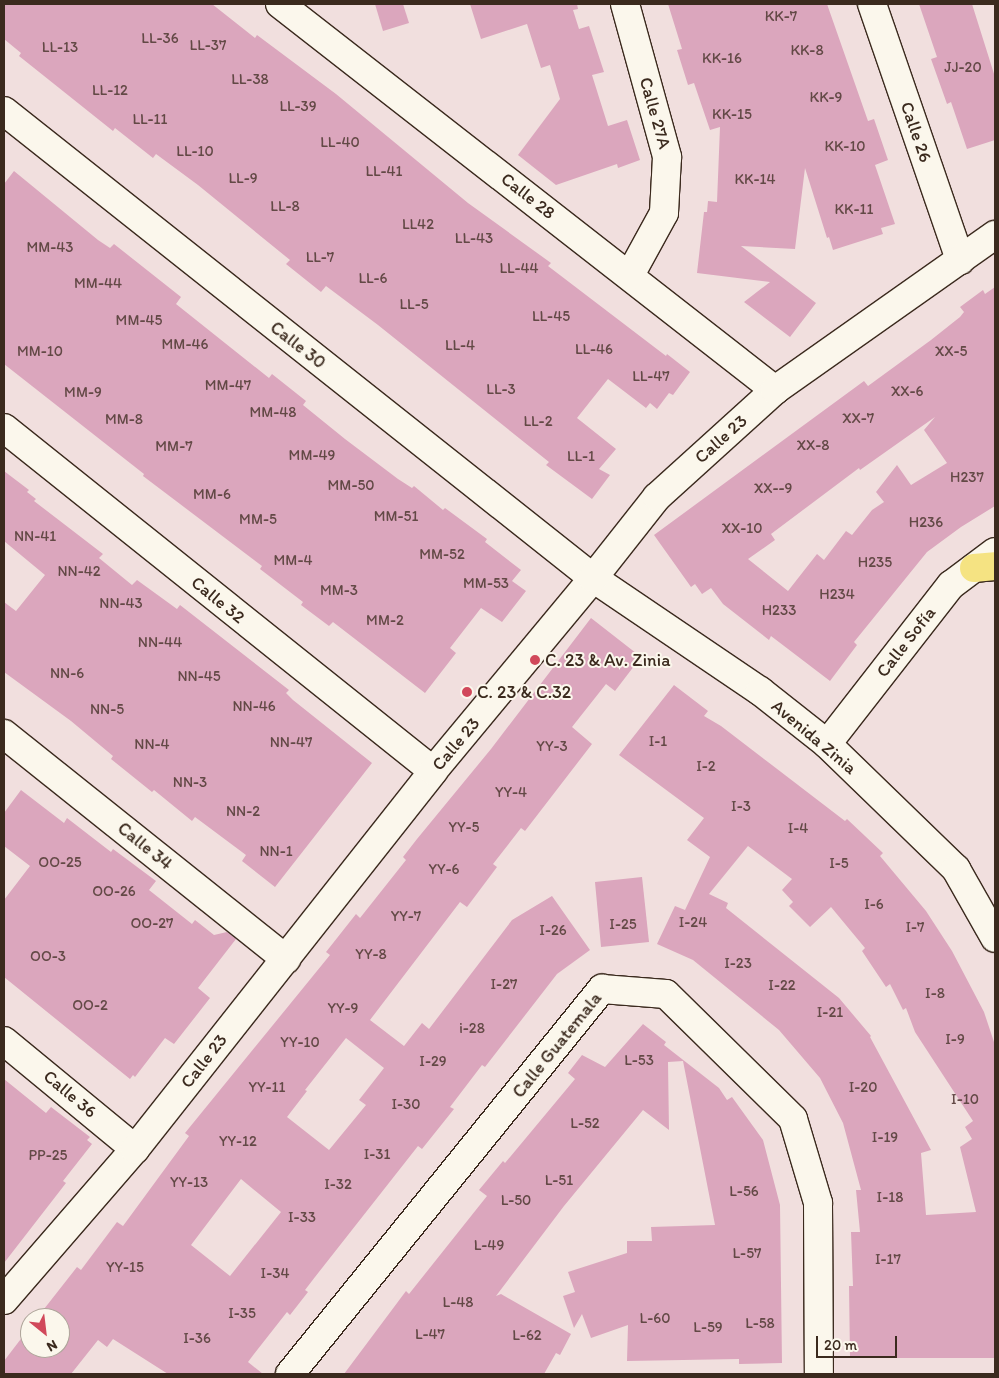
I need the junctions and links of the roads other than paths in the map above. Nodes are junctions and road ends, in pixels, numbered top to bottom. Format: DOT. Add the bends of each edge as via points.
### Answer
graph roads {
  1 [pos="280,4"];
  2 [pos="624,4"];
  3 [pos="872,4"];
  4 [pos="4,111"];
  5 [pos="995,235"];
  6 [pos="960,260"];
  7 [pos="630,276"];
  8 [pos="775,390"];
  9 [pos="4,428"];
  10 [pos="995,552"];
  11 [pos="984,567"];
  12 [pos="593,578"];
  13 [pos="4,734"];
  14 [pos="827,744"];
  15 [pos="433,771"];
  16 [pos="995,938"];
  17 [pos="286,959"];
  18 [pos="4,1041"];
  19 [pos="135,1149"];
  20 [pos="4,1300"];
  21 [pos="290,1374"];
  22 [pos="819,1374"];
  1 -- 7 [label="street, Calle 28"];
  2 -- 7 [label="street, Calle 27A" via="668,157 664,214"];
  3 -- 6 [label="street, Calle 26"];
  4 -- 12 [label="street, Calle 30"];
  5 -- 6 [label="street, Calle 23"];
  6 -- 8 [label="street, Calle 23"];
  7 -- 8 [label="street, Calle 28"];
  8 -- 12 [label="street, Calle 23" via="656,497"];
  9 -- 15 [label="street, Calle 32"];
  10 -- 11 [label="street, Calle Sofía"];
  11 -- 14 [label="street, Calle Sofía" via="951,585"];
  12 -- 14 [label="street, Avenida Zinia" via="760,691"];
  12 -- 15 [label="street, Calle 23"];
  13 -- 17 [label="street, Calle 34"];
  14 -- 16 [label="street, Avenida Zinia" via="956,869"];
  15 -- 17 [label="street, Calle 23"];
  17 -- 19 [label="street, Calle 23"];
  18 -- 19 [label="street, Calle 36"];
  19 -- 20 [label="street, Calle 23"];
  21 -- 22 [label="street, Calle Guatemala" via="602,989 666,994 793,1119 818,1202"];
}
